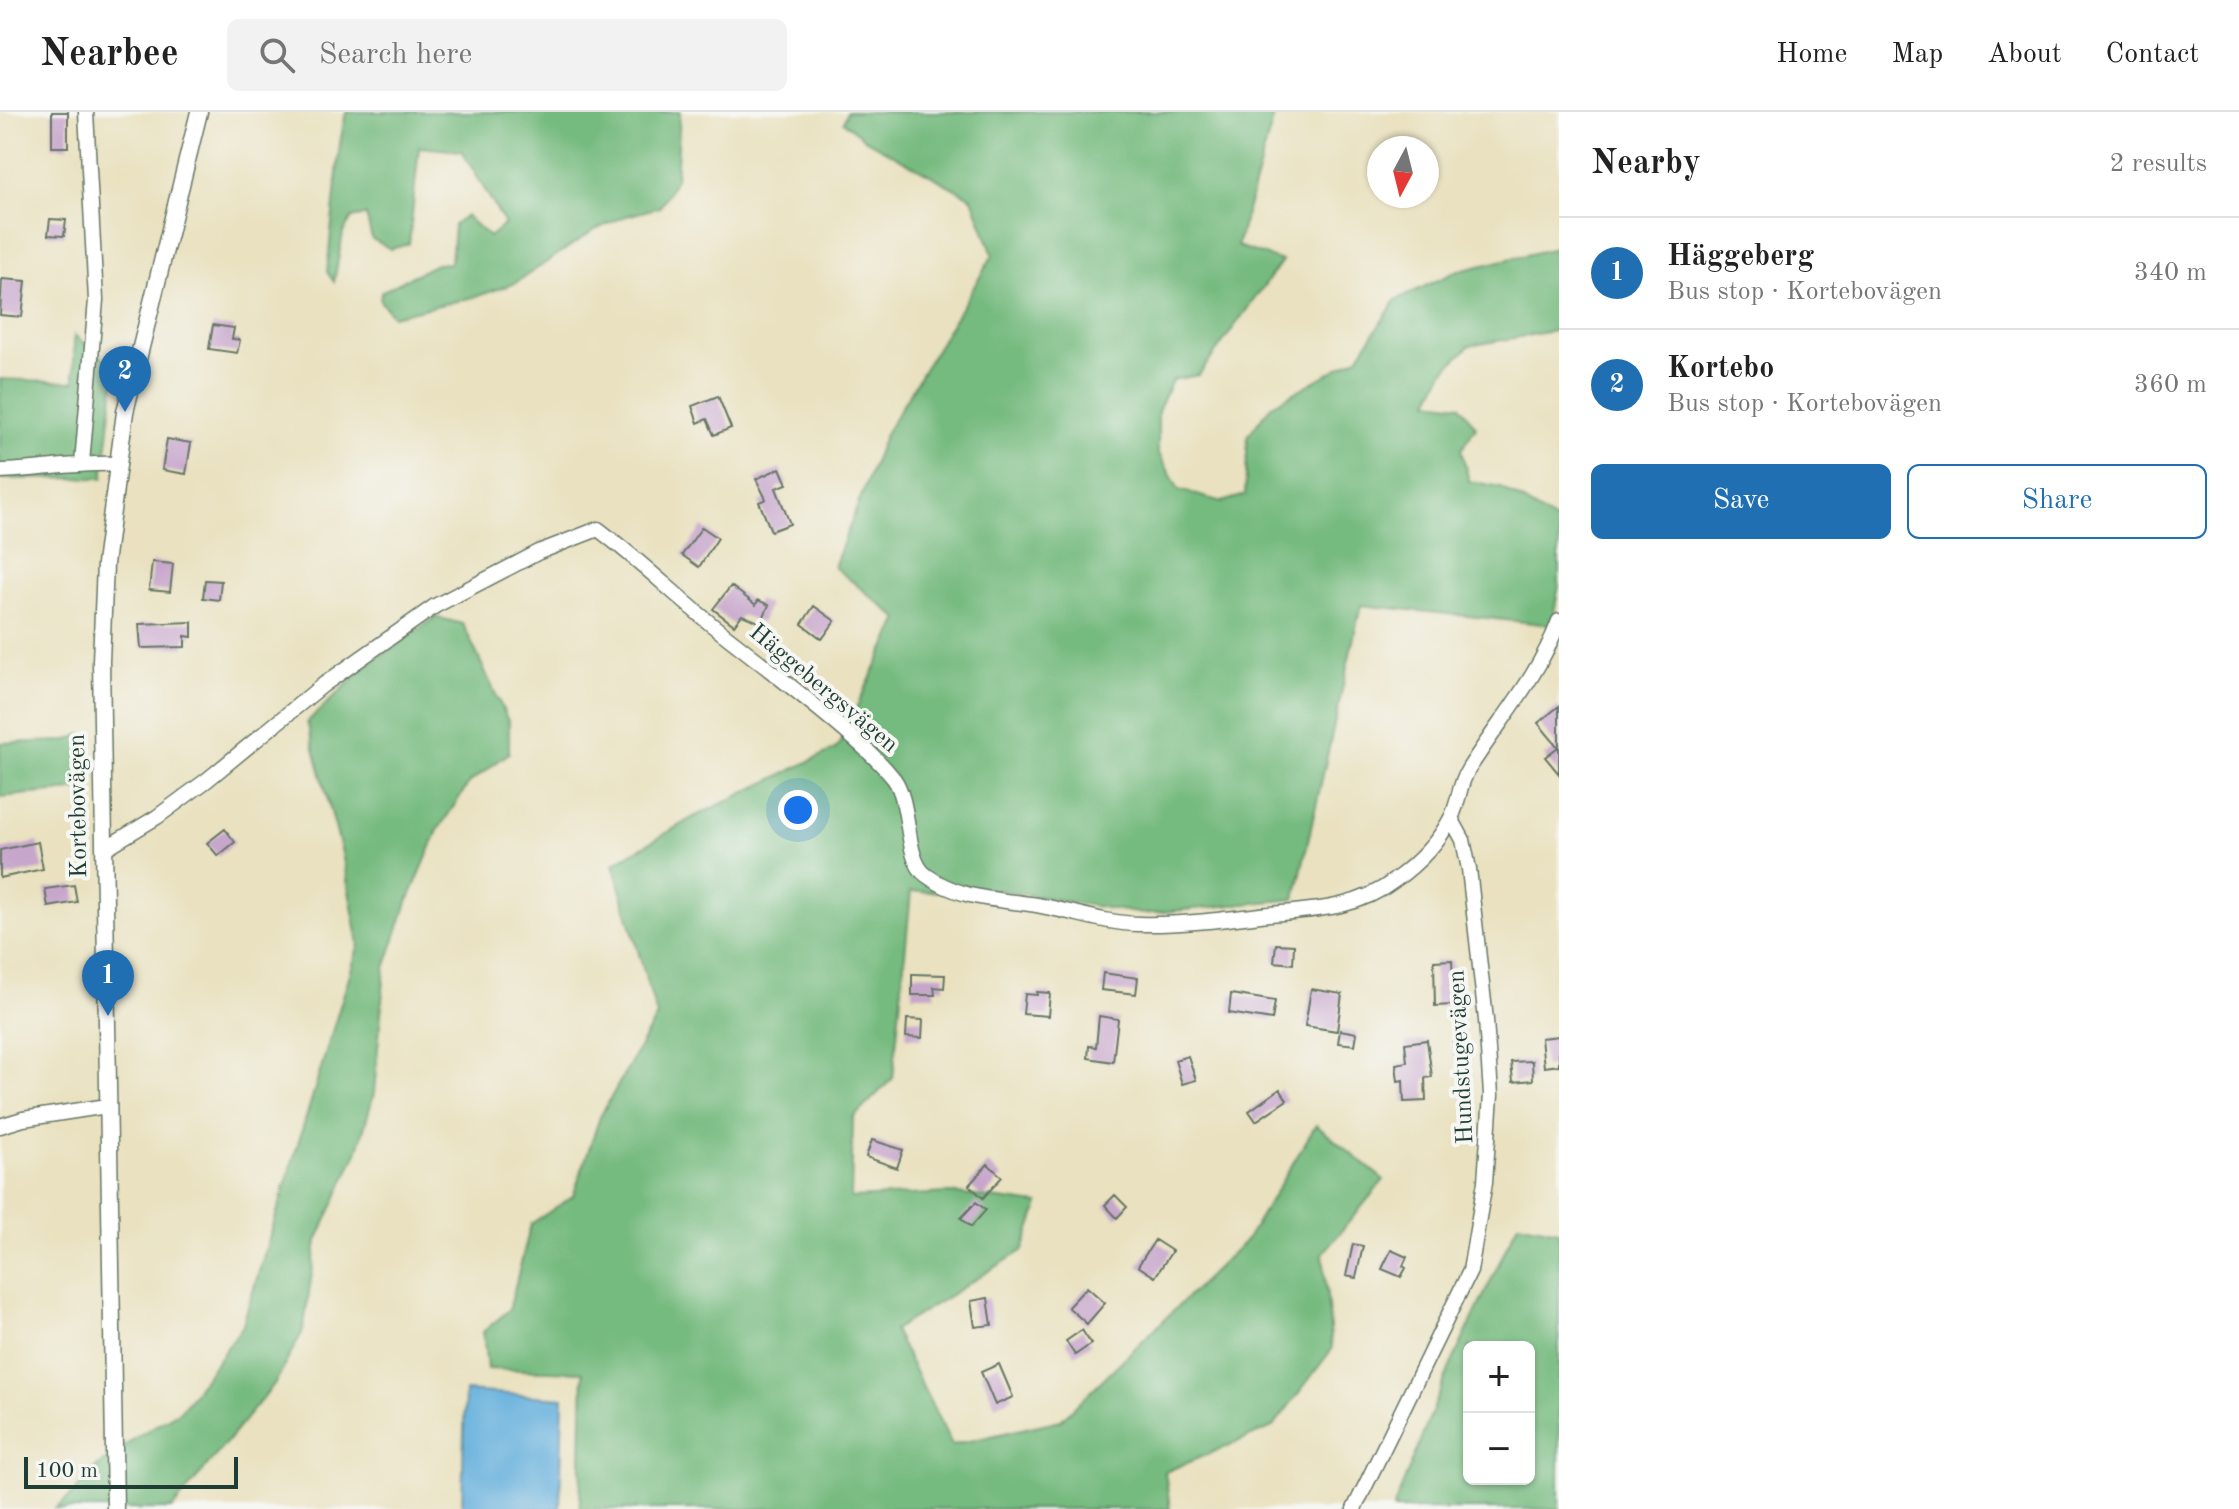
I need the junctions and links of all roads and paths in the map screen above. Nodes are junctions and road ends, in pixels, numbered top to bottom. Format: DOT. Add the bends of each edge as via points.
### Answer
graph roads {
  1 [pos="86,112"];
  2 [pos="199,112"];
  3 [pos="82,463"];
  4 [pos="119,464"];
  5 [pos="0,471"];
  6 [pos="1558,630"];
  7 [pos="1451,818"];
  8 [pos="104,849"];
  9 [pos="107,1106"];
  10 [pos="0,1126"];
  11 [pos="115,1509"];
  12 [pos="1354,1509"];
  1 -- 3 [label="street" via="96,300"];
  2 -- 4 [label="street, Kortebovägen" via="125,412"];
  3 -- 4 [label="street"];
  3 -- 5 [label="street"];
  4 -- 8 [label="street, Kortebovägen" via="105,564 101,661"];
  6 -- 7 [label="street, Häggebergsvägen" via="1465,774"];
  7 -- 8 [label="street, Häggebergsvägen" via="1418,861 1393,882 1368,898 1307,912 1137,924 949,889 922,873 896,782 871,753 598,529 539,552 435,606 323,685 157,817"];
  7 -- 12 [label="street, Hundstugevägen" via="1469,869 1486,1020 1491,1095 1485,1182 1470,1271"];
  8 -- 9 [label="street, Kortebovägen"];
  9 -- 10 [label="street"];
  9 -- 11 [label="street, Kortebovägen"];
}
